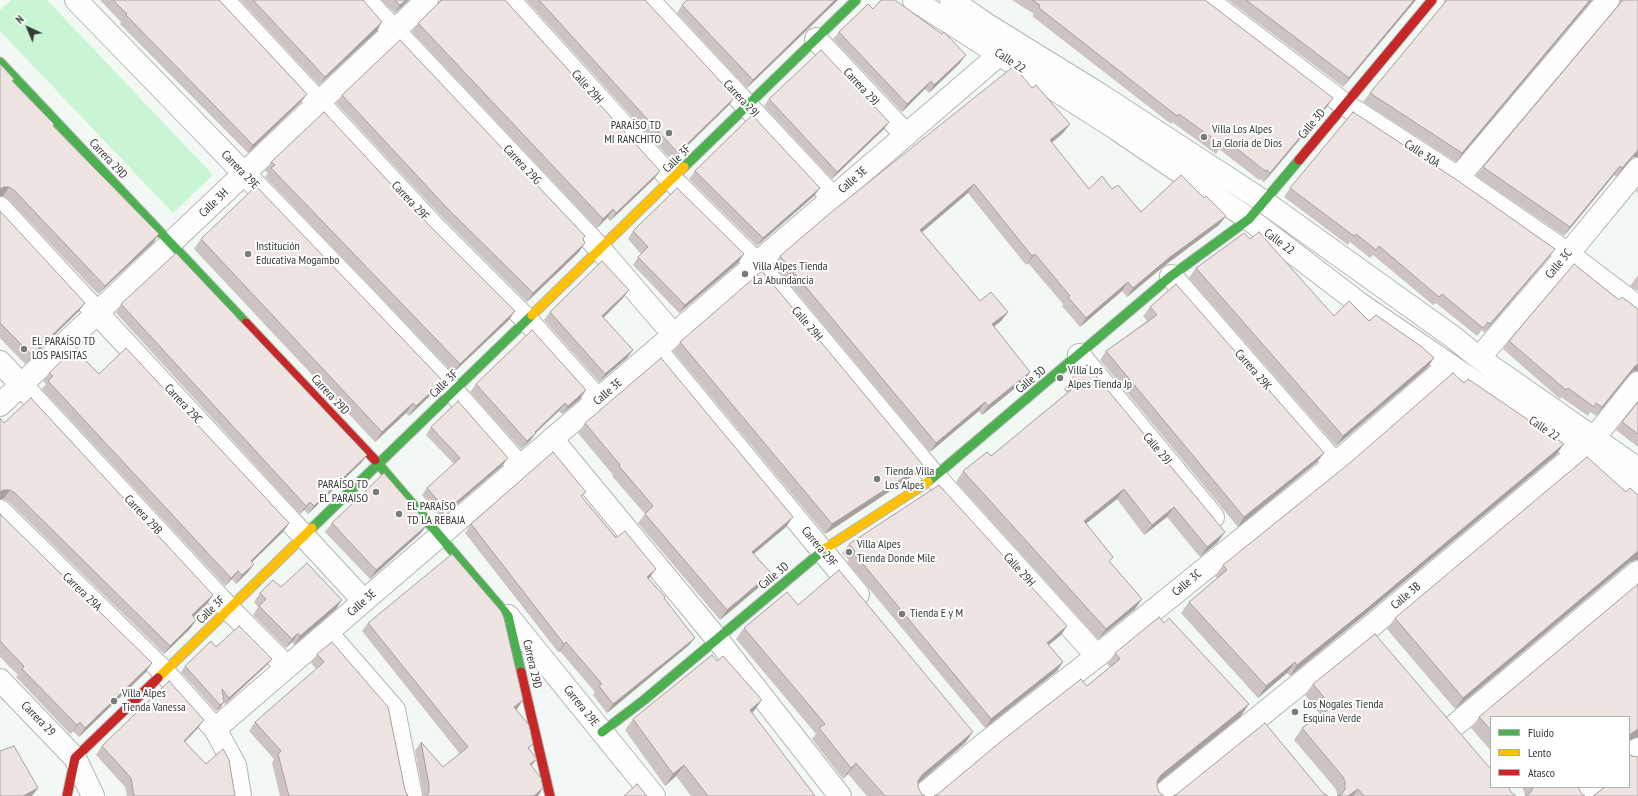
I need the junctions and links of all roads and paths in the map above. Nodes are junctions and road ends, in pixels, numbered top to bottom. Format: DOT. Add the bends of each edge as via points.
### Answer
graph roads {
  1 [pos="76,0"];
  2 [pos="223,0"];
  3 [pos="365,0"];
  4 [pos="427,0"];
  5 [pos="509,0"];
  6 [pos="648,0"];
  7 [pos="856,0"];
  8 [pos="914,0"];
  9 [pos="951,0"];
  10 [pos="1207,0"];
  11 [pos="1608,0"];
  12 [pos="1428,1"];
  13 [pos="394,31"];
  14 [pos="816,39"];
  15 [pos="1000,54"];
  16 [pos="0,62"];
  17 [pos="318,104"];
  18 [pos="1344,104"];
  19 [pos="748,106"];
  20 [pos="906,135"];
  21 [pos="1638,169"];
  22 [pos="244,174"];
  23 [pos="1458,178"];
  24 [pos="672,180"];
  25 [pos="833,198"];
  26 [pos="1262,201"];
  27 [pos="0,208"];
  28 [pos="1249,219"];
  29 [pos="171,243"];
  30 [pos="600,249"];
  31 [pos="1568,254"];
  32 [pos="757,264"];
  33 [pos="1171,276"];
  34 [pos="1638,307"];
  35 [pos="98,313"];
  36 [pos="527,320"];
  37 [pos="674,335"];
  38 [pos="656,350"];
  39 [pos="1079,355"];
  40 [pos="1479,358"];
  41 [pos="0,362"];
  42 [pos="1449,365"];
  43 [pos="1638,383"];
  44 [pos="21,385"];
  45 [pos="453,391"];
  46 [pos="598,400"];
  47 [pos="0,405"];
  48 [pos="552,439"];
  49 [pos="1587,445"];
  50 [pos="379,464"];
  51 [pos="1335,464"];
  52 [pos="520,467"];
  53 [pos="1638,469"];
  54 [pos="934,477"];
  55 [pos="1638,493"];
  56 [pos="0,511"];
  57 [pos="305,535"];
  58 [pos="440,536"];
  59 [pos="1235,544"];
  60 [pos="822,551"];
  61 [pos="1638,572"];
  62 [pos="364,600"];
  63 [pos="1158,607"];
  64 [pos="229,609"];
  65 [pos="872,611"];
  66 [pos="508,616"];
  67 [pos="1174,624"];
  68 [pos="1369,628"];
  69 [pos="327,633"];
  70 [pos="717,639"];
  71 [pos="1384,645"];
  72 [pos="1097,656"];
  73 [pos="287,667"];
  74 [pos="164,672"];
  75 [pos="0,680"];
  76 [pos="1243,699"];
  77 [pos="1439,709"];
  78 [pos="1259,717"];
  79 [pos="968,726"];
  80 [pos="1454,726"];
  81 [pos="215,729"];
  82 [pos="602,732"];
  83 [pos="1274,735"];
  84 [pos="1468,742"];
  85 [pos="983,744"];
  86 [pos="1638,749"];
  87 [pos="1630,755"];
  88 [pos="75,758"];
  89 [pos="1591,788"];
  90 [pos="67,796"];
  91 [pos="93,796"];
  92 [pos="240,796"];
  93 [pos="412,796"];
  94 [pos="550,796"];
  95 [pos="654,796"];
  96 [pos="840,796"];
  97 [pos="922,796"];
  98 [pos="1161,796"];
  99 [pos="1582,796"];
  1 -- 22 [label="street, Carrera 29E"];
  2 -- 17 [label="street, Carrera 29F"];
  3 -- 13 [label="street, Carrera 29G"];
  4 -- 13 [label="street, Calle 3H"];
  5 -- 24 [label="street, Calle 29H"];
  6 -- 19 [label="street, Carrera 29I"];
  7 -- 14 [label="street, Calle 3F"];
  8 -- 15 [label="street, Calle 22"];
  9 -- 26 [label="street, Calle 22"];
  10 -- 18 [label="street, Calle 30A"];
  11 -- 23 [label="street"];
  12 -- 18 [label="street, Calle 3D"];
  13 -- 17 [label="street, Calle 3H"];
  13 -- 30 [label="street, Carrera 29G"];
  14 -- 19 [label="street, Calle 3F"];
  14 -- 20 [label="street, Carrera 29J"];
  15 -- 20 [label="street, Calle 3E"];
  15 -- 28 [label="street, Calle 22"];
  16 -- 29 [label="street, Carrera 29D"];
  17 -- 22 [label="street, Calle 3H"];
  17 -- 36 [label="street, Carrera 29F" via="432,225"];
  18 -- 23 [label="street, Calle 30A"];
  18 -- 26 [label="street, Calle 3D"];
  19 -- 24 [label="street, Calle 3F"];
  19 -- 25 [label="street, Carrera 29I"];
  20 -- 25 [label="street, Calle 3E"];
  21 -- 31 [label="street, Calle 3C"];
  22 -- 29 [label="street, Calle 3H"];
  22 -- 45 [label="street, Carrera 29E"];
  23 -- 31 [label="street, Calle 30A"];
  24 -- 30 [label="street, Calle 3F"];
  24 -- 32 [label="street, Calle 29H"];
  25 -- 32 [label="street, Calle 3E"];
  26 -- 28 [label="street, Calle 3D"];
  26 -- 40 [label="street, Calle 22"];
  27 -- 35 [label="street, Carrera 29C"];
  28 -- 33 [label="street, Calle 3D"];
  28 -- 42 [label="street, Calle 22" via="1360,304"];
  29 -- 35 [label="street, Calle 3H"];
  29 -- 50 [label="street, Carrera 29D"];
  30 -- 36 [label="street, Calle 3F"];
  30 -- 37 [label="street, Carrera 29G"];
  31 -- 34 [label="street, Calle 30A"];
  31 -- 40 [label="street, Calle 3C"];
  32 -- 37 [label="street, Calle 3E"];
  32 -- 54 [label="street, Calle 29H"];
  33 -- 39 [label="street, Calle 3D"];
  33 -- 51 [label="street, Carrera 29K"];
  35 -- 44 [label="street, Calle 3H"];
  35 -- 57 [label="street, Carrera 29C"];
  36 -- 45 [label="street, Calle 3F"];
  36 -- 46 [label="street, Carrera 29F"];
  37 -- 38 [label="street, Calle 3E"];
  38 -- 46 [label="street, Calle 3E"];
  38 -- 60 [label="street, Carrera 29F"];
  39 -- 54 [label="street, Calle 3D"];
  39 -- 59 [label="street, Calle 29J"];
  40 -- 49 [label="street, Calle 22"];
  41 -- 44 [label="street, Carrera 29B"];
  42 -- 49 [label="street, Calle 22"];
  42 -- 51 [label="street, Calle 3C"];
  43 -- 49 [label="street, Calle 3B"];
  44 -- 47 [label="street, Calle 3H"];
  44 -- 64 [label="street, Carrera 29B"];
  45 -- 50 [label="street, Calle 3F"];
  45 -- 52 [label="street, Carrera 29E"];
  46 -- 48 [label="street, Calle 3E"];
  48 -- 52 [label="street, Calle 3E"];
  48 -- 70 [label="street"];
  49 -- 53 [label="street, Calle 22"];
  49 -- 55 [label="street, Calle 22"];
  49 -- 68 [label="street, Calle 3B"];
  50 -- 57 [label="street, Calle 3F"];
  50 -- 58 [label="street, Carrera 29D"];
  51 -- 59 [label="street, Calle 3C"];
  52 -- 58 [label="street, Calle 3E"];
  54 -- 60 [label="street, Calle 3D"];
  54 -- 72 [label="street, Calle 29H"];
  56 -- 74 [label="street, Carrera 29A"];
  57 -- 62 [label="street, Carrera 29C"];
  57 -- 64 [label="street, Calle 3F"];
  58 -- 62 [label="street, Calle 3E"];
  58 -- 66 [label="street, Carrera 29D"];
  59 -- 63 [label="street, Calle 3C"];
  60 -- 65 [label="street, Carrera 29F"];
  60 -- 70 [label="street, Calle 3D"];
  61 -- 80 [label="street"];
  62 -- 69 [label="street, Calle 3E"];
  63 -- 67 [label="street"];
  63 -- 72 [label="street, Calle 3C"];
  64 -- 73 [label="street, Carrera 29B"];
  64 -- 74 [label="street, Calle 3F"];
  66 -- 82 [label="street, Carrera 29E"];
  66 -- 94 [label="street, Carrera 29D"];
  68 -- 71 [label="street"];
  68 -- 78 [label="street, Calle 3B"];
  69 -- 73 [label="street, Calle 3E"];
  69 -- 93 [label="street" via="394,710"];
  70 -- 82 [label="street, Calle 3D"];
  70 -- 96 [label="street"];
  72 -- 85 [label="street, Calle 3C"];
  73 -- 81 [label="street, Calle 3E"];
  74 -- 81 [label="street, Carrera 29A"];
  74 -- 88 [label="street, Calle 3F"];
  75 -- 88 [label="street, Carrera 29"];
  76 -- 78 [label="street"];
  77 -- 80 [label="street"];
  78 -- 83 [label="street"];
  78 -- 98 [label="street, Calle 3B"];
  79 -- 85 [label="street"];
  80 -- 84 [label="street"];
  81 -- 92 [label="street, Carrera 29A" via="234,766"];
  82 -- 95 [label="street, Carrera 29E"];
  85 -- 97 [label="street, Calle 3C"];
  86 -- 87 [label="street"];
  88 -- 90 [label="street"];
  88 -- 91 [label="street, Carrera 29"];
  89 -- 99 [label="street"];
}
